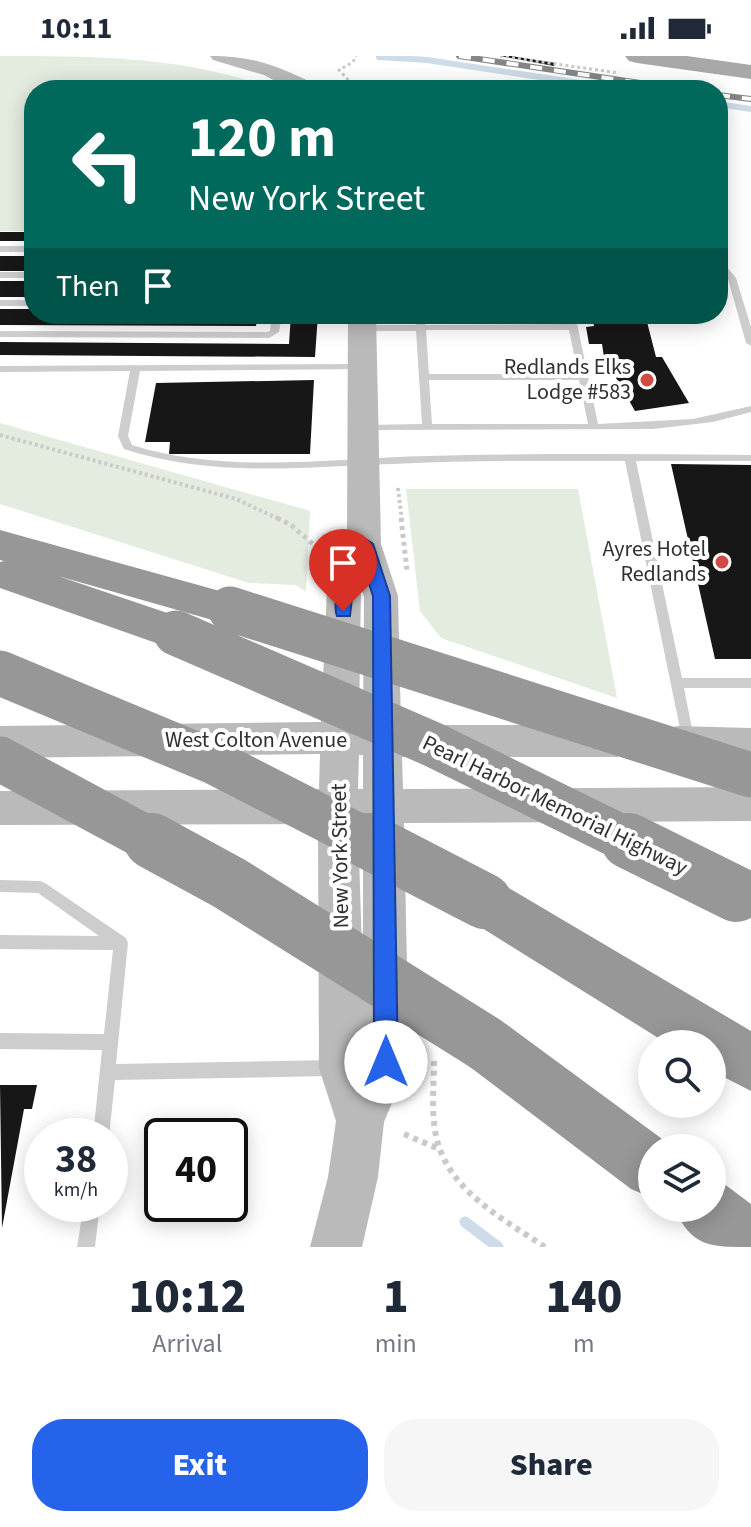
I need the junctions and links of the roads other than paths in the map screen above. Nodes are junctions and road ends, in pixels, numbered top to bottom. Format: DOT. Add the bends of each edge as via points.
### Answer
graph roads {
  1 [pos="220,56"];
  2 [pos="637,56"];
  3 [pos="737,56"];
  4 [pos="751,58"];
  5 [pos="751,72"];
  6 [pos="289,80"];
  7 [pos="0,249"];
  8 [pos="24,249"];
  9 [pos="728,273"];
  10 [pos="0,275"];
  11 [pos="24,275"];
  12 [pos="0,303"];
  13 [pos="24,303"];
  14 [pos="275,324"];
  15 [pos="362,324"];
  16 [pos="392,324"];
  17 [pos="421,324"];
  18 [pos="572,324"];
  19 [pos="421,327"];
  20 [pos="573,327"];
  21 [pos="0,334"];
  22 [pos="751,343"];
  23 [pos="362,367"];
  24 [pos="0,369"];
  25 [pos="135,370"];
  26 [pos="424,377"];
  27 [pos="583,377"];
  28 [pos="751,409"];
  29 [pos="594,427"];
  30 [pos="362,428"];
  31 [pos="427,428"];
  32 [pos="751,458"];
  33 [pos="630,459"];
  34 [pos="362,462"];
  35 [pos="364,544"];
  36 [pos="0,545"];
  37 [pos="0,573"];
  38 [pos="0,673"];
  39 [pos="676,683"];
  40 [pos="751,683"];
  41 [pos="340,738"];
  42 [pos="385,740"];
  43 [pos="0,742"];
  44 [pos="689,742"];
  45 [pos="751,744"];
  46 [pos="0,759"];
  47 [pos="751,775"];
  48 [pos="751,804"];
  49 [pos="0,808"];
  50 [pos="338,808"];
  51 [pos="384,808"];
  52 [pos="0,886"];
  53 [pos="744,898"];
  54 [pos="0,942"];
  55 [pos="121,943"];
  56 [pos="0,1041"];
  57 [pos="112,1042"];
  58 [pos="751,1063"];
  59 [pos="342,1068"];
  60 [pos="110,1072"];
  61 [pos="104,1118"];
  62 [pos="382,1128"];
  63 [pos="638,1159"];
  64 [pos="89,1222"];
  65 [pos="724,1222"];
  66 [pos="751,1242"];
  67 [pos="86,1247"];
  68 [pos="336,1247"];
  1 -- 6 [label="street"];
  2 -- 5 [label="main road"];
  3 -- 4 [label="main road"];
  7 -- 8 [label="lane"];
  9 -- 22 [label="lane"];
  10 -- 11 [label="lane"];
  12 -- 13 [label="lane"];
  14 -- 21 [label="lane" via="269,335"];
  15 -- 23 [label="street, New York Street"];
  16 -- 19 [label="lane"];
  17 -- 19 [label="lane"];
  18 -- 20 [label="lane"];
  19 -- 20 [label="lane"];
  19 -- 26 [label="lane"];
  20 -- 27 [label="lane"];
  23 -- 25 [label="lane"];
  23 -- 30 [label="street, New York Street"];
  24 -- 25 [label="lane"];
  25 -- 34 [label="lane" via="123,436 128,447 154,458"];
  26 -- 27 [label="lane"];
  26 -- 31 [label="lane"];
  27 -- 29 [label="lane"];
  28 -- 29 [label="lane" via="644,426"];
  29 -- 31 [label="lane"];
  30 -- 31 [label="lane"];
  30 -- 34 [label="street, New York Street"];
  32 -- 33 [label="lane"];
  33 -- 34 [label="lane"];
  33 -- 39 [label="lane"];
  34 -- 35 [label="street, New York Street"];
  35 -- 41 [label="street, New York Street" via="344,589"];
  35 -- 42 [label="street, New York Street" via="381,596"];
  36 -- 47 [label="highway, bridge" via="230,609"];
  37 -- 53 [label="highway, Pearl Harbor Memorial Highway, bridge" via="176,633 434,745"];
  38 -- 58 [label="highway, bridge" via="214,762 484,901"];
  39 -- 40 [label="lane"];
  39 -- 44 [label="lane"];
  41 -- 42 [label="street, West Colton Avenue"];
  41 -- 43 [label="street, West Colton Avenue"];
  41 -- 50 [label="street, New York Street"];
  42 -- 44 [label="street, West Colton Avenue"];
  42 -- 51 [label="street, New York Street"];
  44 -- 45 [label="street, West Colton Avenue"];
  46 -- 63 [label="highway, bridge" via="229,883 460,1046"];
  48 -- 51 [label="street"];
  49 -- 50 [label="street"];
  50 -- 51 [label="street"];
  50 -- 59 [label="street, New York Street"];
  51 -- 62 [label="street, New York Street"];
  52 -- 55 [label="lane" via="40,887"];
  54 -- 55 [label="lane"];
  55 -- 57 [label="lane"];
  56 -- 57 [label="lane"];
  57 -- 60 [label="lane"];
  59 -- 60 [label="lane"];
  59 -- 62 [label="street, New York Street"];
  60 -- 61 [label="lane"];
  62 -- 68 [label="street, New York Street" via="353,1177"];
  64 -- 67 [label="lane"];
  65 -- 66 [label="highway"];
}
